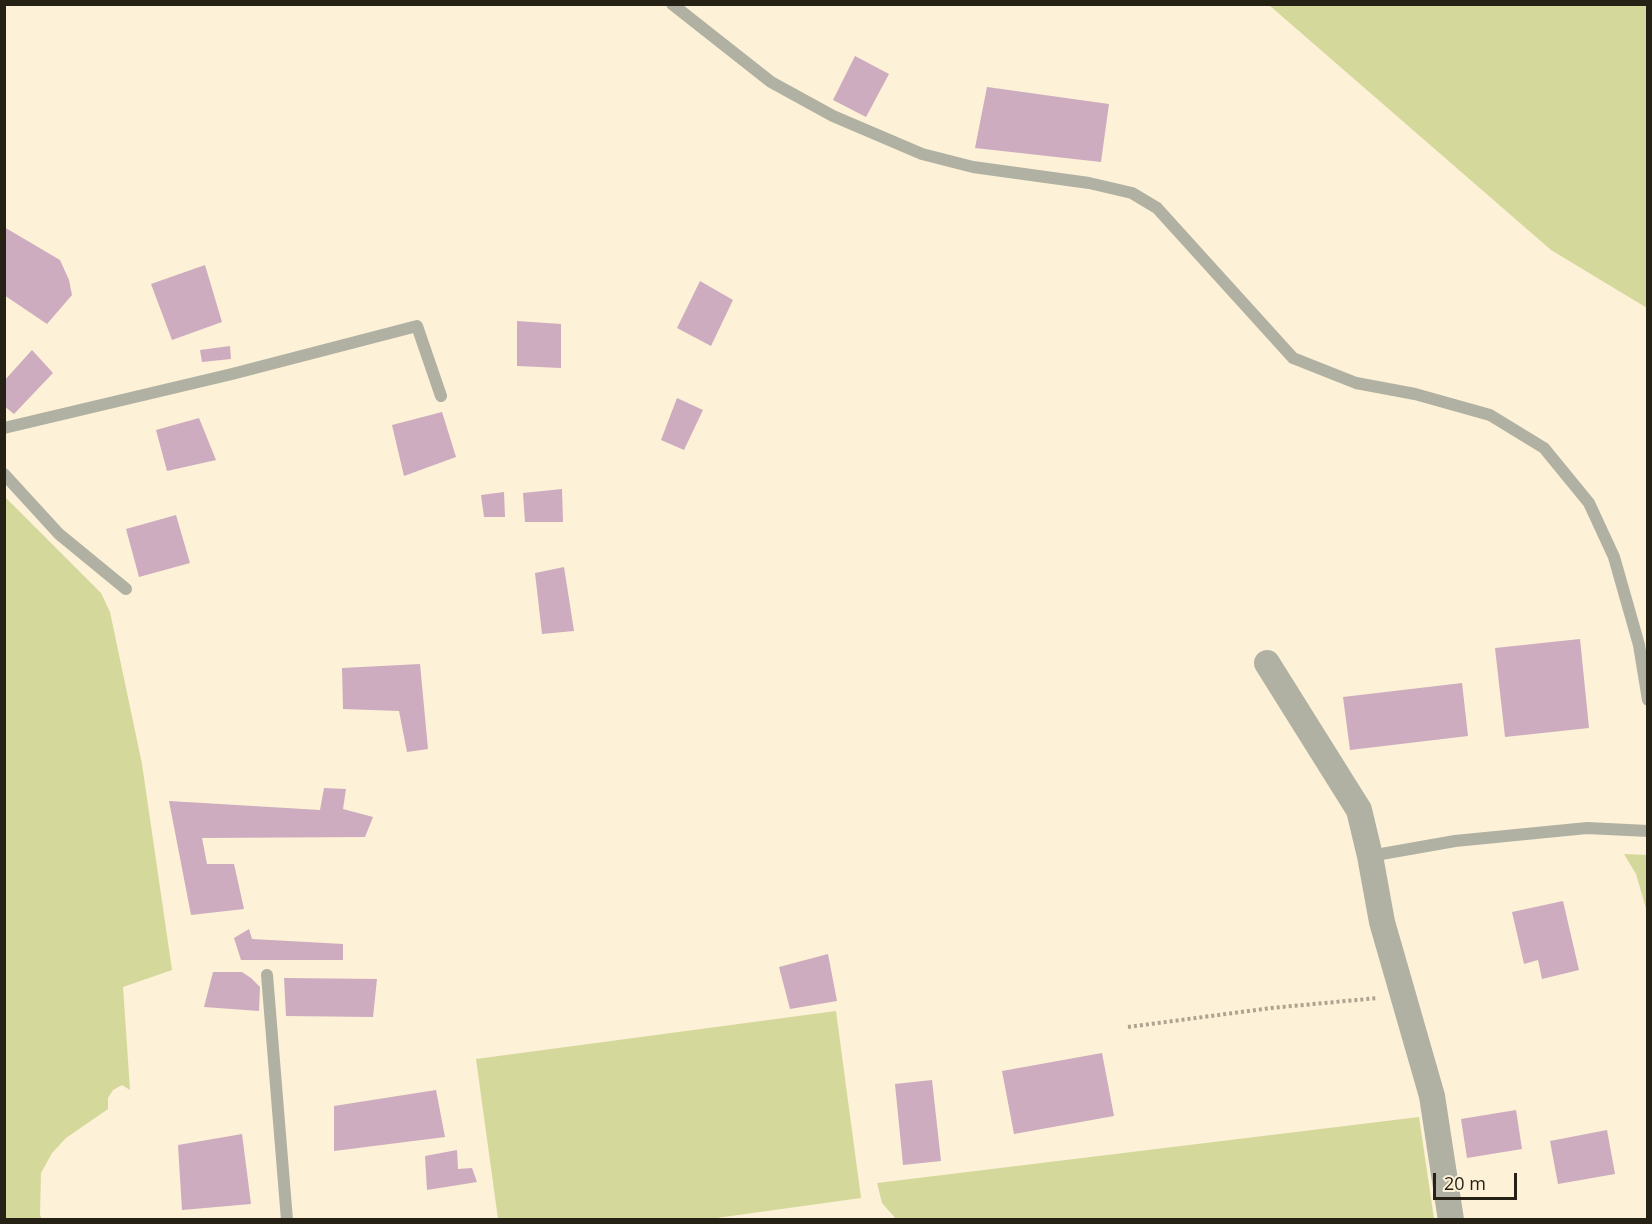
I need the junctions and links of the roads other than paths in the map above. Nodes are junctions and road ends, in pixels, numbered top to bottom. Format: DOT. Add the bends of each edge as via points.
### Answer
graph roads {
  1 [pos="672,4"];
  2 [pos="441,396"];
  3 [pos="4,428"];
  4 [pos="4,474"];
  5 [pos="126,589"];
  6 [pos="1267,663"];
  7 [pos="1647,700"];
  8 [pos="1647,831"];
  9 [pos="1370,856"];
  10 [pos="267,975"];
  11 [pos="287,1220"];
  12 [pos="1451,1220"];
  1 -- 7 [label="lane" via="771,82 833,116 922,154 973,167 1132,193 1157,208 1293,358 1356,383 1415,394 1490,415 1544,448 1589,503 1614,557 1639,645"];
  2 -- 3 [label="lane" via="417,326"];
  4 -- 5 [label="lane" via="59,534"];
  6 -- 9 [label="street" via="1359,810"];
  8 -- 9 [label="lane" via="1587,828 1455,841"];
  9 -- 12 [label="street" via="1382,922 1432,1096"];
  10 -- 11 [label="lane"];
}
